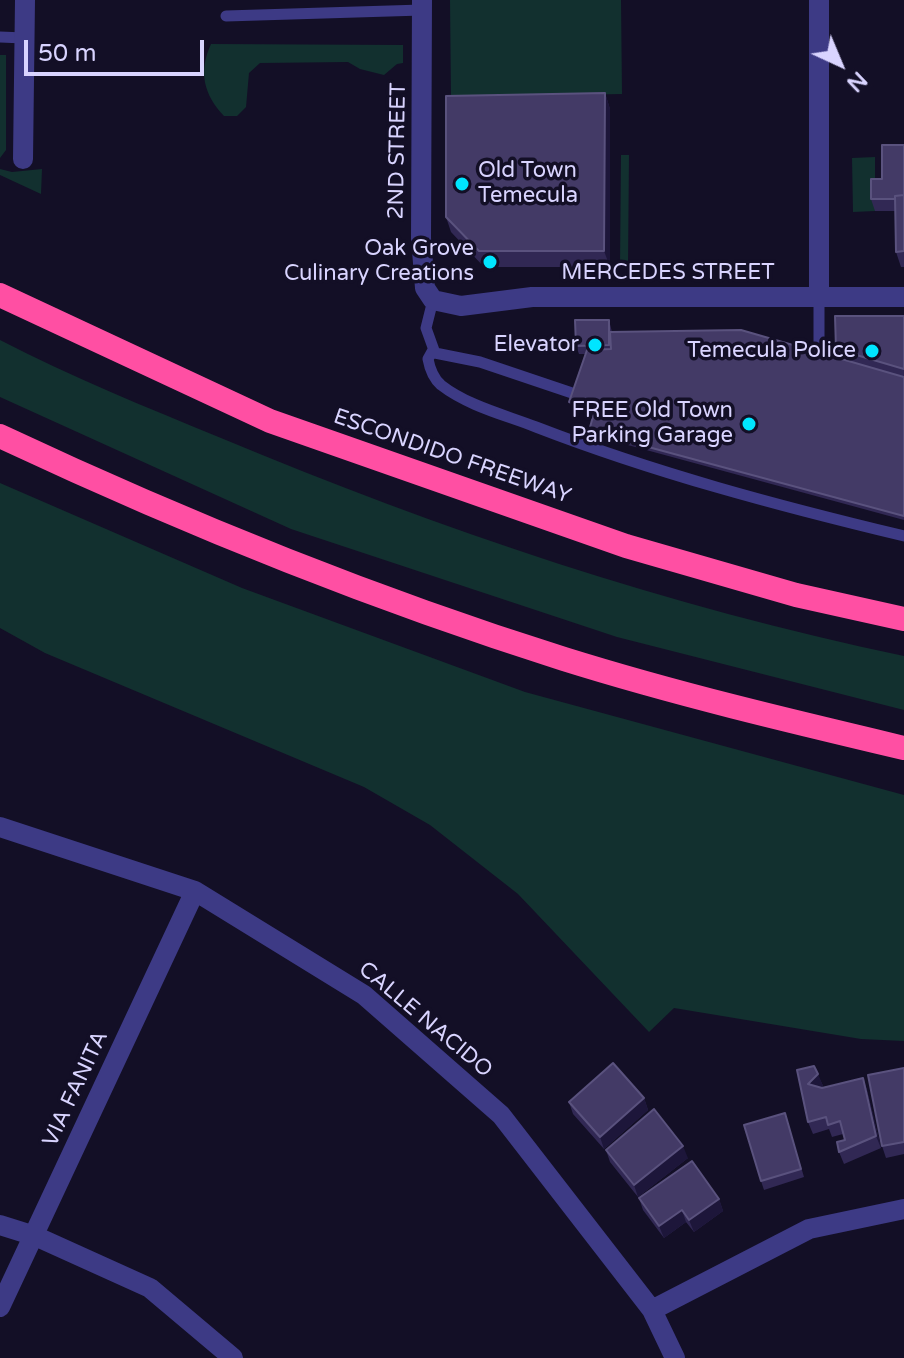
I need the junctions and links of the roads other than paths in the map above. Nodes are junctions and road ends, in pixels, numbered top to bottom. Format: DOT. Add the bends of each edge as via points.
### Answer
graph roads {
  1 [pos="25,0"];
  2 [pos="304,0"];
  3 [pos="819,0"];
  4 [pos="422,5"];
  5 [pos="304,13"];
  6 [pos="226,16"];
  7 [pos="0,37"];
  8 [pos="24,38"];
  9 [pos="23,159"];
  10 [pos="0,295"];
  11 [pos="819,296"];
  12 [pos="904,297"];
  13 [pos="433,300"];
  14 [pos="819,342"];
  15 [pos="433,350"];
  16 [pos="575,394"];
  17 [pos="0,436"];
  18 [pos="904,536"];
  19 [pos="904,619"];
  20 [pos="904,748"];
  21 [pos="0,827"];
  22 [pos="195,891"];
  23 [pos="904,1209"];
  24 [pos="0,1225"];
  25 [pos="35,1236"];
  26 [pos="0,1307"];
  27 [pos="652,1310"];
  28 [pos="233,1358"];
  29 [pos="675,1358"];
  1 -- 8 [label="street"];
  2 -- 5 [label="lane"];
  3 -- 11 [label="street"];
  4 -- 5 [label="lane"];
  4 -- 13 [label="street, 2ND STREET" via="421,238 425,288"];
  5 -- 6 [label="lane"];
  7 -- 8 [label="lane"];
  8 -- 9 [label="street"];
  10 -- 19 [label="highway, ESCONDIDO FREEWAY" via="285,426 626,546 796,595"];
  11 -- 12 [label="street, MERCEDES STREET"];
  11 -- 13 [label="street, MERCEDES STREET" via="546,297 461,306"];
  11 -- 14 [label="lane"];
  13 -- 15 [label="lane" via="426,328"];
  15 -- 16 [label="lane"];
  15 -- 18 [label="lane" via="428,359 431,372 459,397 590,448 711,486"];
  17 -- 20 [label="highway" via="231,538 398,603 610,672"];
  21 -- 22 [label="street, CALLE NACIDO"];
  22 -- 25 [label="street, VIA FANITA"];
  22 -- 27 [label="street, CALLE NACIDO" via="364,995 501,1115"];
  23 -- 27 [label="street" via="809,1229"];
  24 -- 25 [label="street"];
  25 -- 26 [label="street, VIA FANITA"];
  25 -- 28 [label="street" via="150,1288"];
  27 -- 29 [label="street, CALLE NACIDO"];
}
